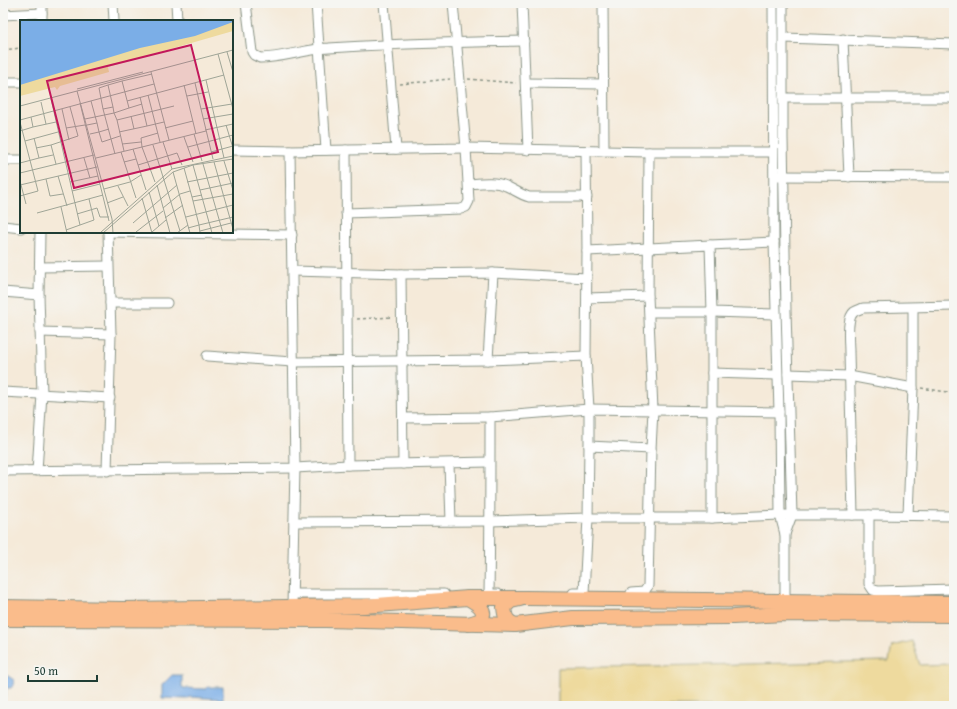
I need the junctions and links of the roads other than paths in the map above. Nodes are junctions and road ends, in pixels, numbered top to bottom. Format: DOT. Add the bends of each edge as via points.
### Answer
graph roads {
  1 [pos="113,3"];
  2 [pos="176,3"];
  3 [pos="246,3"];
  4 [pos="316,3"];
  5 [pos="384,3"];
  6 [pos="453,3"];
  7 [pos="522,3"];
  8 [pos="603,3"];
  9 [pos="773,3"];
  10 [pos="783,3"];
  11 [pos="42,12"];
  12 [pos="3,15"];
  13 [pos="114,20"];
  14 [pos="177,20"];
  15 [pos="784,38"];
  16 [pos="842,39"];
  17 [pos="524,41"];
  18 [pos="456,42"];
  19 [pos="387,44"];
  20 [pos="954,44"];
  21 [pos="319,48"];
  22 [pos="3,82"];
  23 [pos="20,82"];
  24 [pos="526,83"];
  25 [pos="603,84"];
  26 [pos="783,98"];
  27 [pos="954,98"];
  28 [pos="846,99"];
  29 [pos="466,148"];
  30 [pos="396,149"];
  31 [pos="233,150"];
  32 [pos="326,150"];
  33 [pos="346,150"];
  34 [pos="528,150"];
  35 [pos="290,151"];
  36 [pos="586,151"];
  37 [pos="604,151"];
  38 [pos="649,152"];
  39 [pos="773,152"];
  40 [pos="3,160"];
  41 [pos="20,160"];
  42 [pos="773,175"];
  43 [pos="784,176"];
  44 [pos="849,177"];
  45 [pos="954,177"];
  46 [pos="468,184"];
  47 [pos="587,197"];
  48 [pos="346,213"];
  49 [pos="3,226"];
  50 [pos="20,228"];
  51 [pos="40,233"];
  52 [pos="108,233"];
  53 [pos="169,233"];
  54 [pos="292,235"];
  55 [pos="774,242"];
  56 [pos="710,245"];
  57 [pos="649,247"];
  58 [pos="587,251"];
  59 [pos="108,266"];
  60 [pos="40,267"];
  61 [pos="293,271"];
  62 [pos="347,274"];
  63 [pos="401,274"];
  64 [pos="493,274"];
  65 [pos="587,278"];
  66 [pos="3,292"];
  67 [pos="40,295"];
  68 [pos="648,296"];
  69 [pos="586,298"];
  70 [pos="110,303"];
  71 [pos="167,303"];
  72 [pos="954,306"];
  73 [pos="913,308"];
  74 [pos="650,312"];
  75 [pos="712,312"];
  76 [pos="775,314"];
  77 [pos="40,332"];
  78 [pos="111,334"];
  79 [pos="207,356"];
  80 [pos="586,356"];
  81 [pos="402,360"];
  82 [pos="488,360"];
  83 [pos="347,361"];
  84 [pos="293,362"];
  85 [pos="712,373"];
  86 [pos="788,374"];
  87 [pos="778,375"];
  88 [pos="850,376"];
  89 [pos="913,388"];
  90 [pos="3,392"];
  91 [pos="42,394"];
  92 [pos="110,398"];
  93 [pos="589,409"];
  94 [pos="654,410"];
  95 [pos="712,410"];
  96 [pos="779,412"];
  97 [pos="490,417"];
  98 [pos="403,418"];
  99 [pos="589,446"];
  100 [pos="651,449"];
  101 [pos="489,462"];
  102 [pos="403,464"];
  103 [pos="449,464"];
  104 [pos="348,465"];
  105 [pos="295,468"];
  106 [pos="37,470"];
  107 [pos="3,471"];
  108 [pos="107,471"];
  109 [pos="780,515"];
  110 [pos="792,515"];
  111 [pos="853,515"];
  112 [pos="869,515"];
  113 [pos="908,515"];
  114 [pos="954,516"];
  115 [pos="588,518"];
  116 [pos="650,518"];
  117 [pos="712,518"];
  118 [pos="451,521"];
  119 [pos="490,521"];
  120 [pos="294,522"];
  121 [pos="785,534"];
  122 [pos="954,589"];
  123 [pos="584,592"];
  124 [pos="489,594"];
  125 [pos="468,598"];
  126 [pos="526,598"];
  127 [pos="293,600"];
  128 [pos="785,600"];
  129 [pos="954,603"];
  130 [pos="3,607"];
  131 [pos="122,614"];
  132 [pos="784,614"];
  133 [pos="954,614"];
  134 [pos="3,619"];
  135 [pos="468,624"];
  136 [pos="515,625"];
  1 -- 13 [label="street"];
  2 -- 14 [label="street"];
  3 -- 21 [label="street" via="252,52 258,58"];
  4 -- 21 [label="street"];
  5 -- 19 [label="street"];
  6 -- 18 [label="street"];
  7 -- 17 [label="street"];
  8 -- 25 [label="street"];
  9 -- 39 [label="street"];
  10 -- 15 [label="street"];
  11 -- 12 [label="street"];
  15 -- 16 [label="street"];
  15 -- 26 [label="street"];
  16 -- 20 [label="street"];
  16 -- 28 [label="street"];
  17 -- 18 [label="street"];
  17 -- 24 [label="street"];
  18 -- 19 [label="street"];
  18 -- 29 [label="street"];
  19 -- 21 [label="street"];
  19 -- 30 [label="street"];
  21 -- 32 [label="street"];
  22 -- 23 [label="street"];
  24 -- 25 [label="street"];
  24 -- 34 [label="street"];
  25 -- 37 [label="street"];
  26 -- 28 [label="street"];
  26 -- 43 [label="street"];
  27 -- 28 [label="street"];
  28 -- 44 [label="street"];
  29 -- 30 [label="street"];
  29 -- 34 [label="street"];
  29 -- 46 [label="street"];
  30 -- 33 [label="street"];
  31 -- 35 [label="street"];
  32 -- 33 [label="street"];
  32 -- 35 [label="street"];
  33 -- 48 [label="street"];
  34 -- 36 [label="street"];
  35 -- 54 [label="street"];
  36 -- 37 [label="street"];
  36 -- 47 [label="street"];
  37 -- 38 [label="street"];
  38 -- 39 [label="street"];
  38 -- 57 [label="street"];
  39 -- 42 [label="street"];
  40 -- 41 [label="street"];
  42 -- 43 [label="street"];
  42 -- 55 [label="street"];
  43 -- 44 [label="street"];
  43 -- 86 [label="street"];
  44 -- 45 [label="street"];
  46 -- 47 [label="street" via="495,183 529,197"];
  46 -- 48 [label="street" via="469,201 461,210"];
  47 -- 58 [label="street"];
  48 -- 62 [label="street"];
  49 -- 50 [label="street"];
  51 -- 60 [label="street"];
  52 -- 59 [label="street"];
  53 -- 54 [label="street"];
  54 -- 61 [label="street"];
  55 -- 56 [label="street"];
  55 -- 76 [label="street"];
  56 -- 57 [label="street"];
  56 -- 75 [label="street"];
  57 -- 58 [label="street"];
  57 -- 68 [label="street"];
  58 -- 65 [label="street"];
  59 -- 60 [label="street"];
  59 -- 70 [label="street"];
  60 -- 67 [label="street"];
  61 -- 62 [label="street"];
  61 -- 84 [label="street"];
  62 -- 63 [label="street"];
  62 -- 83 [label="street"];
  63 -- 64 [label="street"];
  63 -- 81 [label="street"];
  64 -- 65 [label="street"];
  64 -- 82 [label="street"];
  65 -- 69 [label="street"];
  66 -- 67 [label="street"];
  67 -- 77 [label="street"];
  68 -- 69 [label="street"];
  68 -- 74 [label="street"];
  69 -- 80 [label="street"];
  70 -- 71 [label="street"];
  70 -- 78 [label="street"];
  72 -- 73 [label="street"];
  73 -- 88 [label="street" via="863,308 855,311 850,320"];
  73 -- 89 [label="street"];
  74 -- 75 [label="street"];
  74 -- 94 [label="street"];
  75 -- 76 [label="street"];
  75 -- 85 [label="street"];
  76 -- 87 [label="street"];
  77 -- 78 [label="street"];
  77 -- 91 [label="street"];
  78 -- 92 [label="street"];
  79 -- 84 [label="street"];
  80 -- 82 [label="street"];
  80 -- 93 [label="street"];
  81 -- 82 [label="street"];
  81 -- 83 [label="street"];
  81 -- 98 [label="street"];
  83 -- 84 [label="street"];
  83 -- 104 [label="street"];
  84 -- 105 [label="street"];
  85 -- 87 [label="street"];
  85 -- 95 [label="street"];
  86 -- 88 [label="street"];
  86 -- 110 [label="street"];
  87 -- 96 [label="street"];
  88 -- 89 [label="street"];
  88 -- 111 [label="street"];
  89 -- 113 [label="street"];
  90 -- 91 [label="street"];
  91 -- 92 [label="street"];
  91 -- 106 [label="street"];
  92 -- 108 [label="street"];
  93 -- 94 [label="street"];
  93 -- 97 [label="street"];
  93 -- 99 [label="street"];
  94 -- 95 [label="street"];
  94 -- 100 [label="street"];
  95 -- 96 [label="street"];
  95 -- 117 [label="street"];
  96 -- 109 [label="street"];
  97 -- 98 [label="street"];
  97 -- 101 [label="street"];
  98 -- 102 [label="street"];
  99 -- 100 [label="street"];
  99 -- 115 [label="street"];
  100 -- 116 [label="street"];
  101 -- 103 [label="street"];
  101 -- 119 [label="street"];
  102 -- 103 [label="street"];
  102 -- 104 [label="street"];
  103 -- 118 [label="street"];
  104 -- 105 [label="street"];
  105 -- 108 [label="street"];
  105 -- 120 [label="street"];
  106 -- 107 [label="street"];
  106 -- 108 [label="street"];
  109 -- 110 [label="street"];
  109 -- 117 [label="street"];
  109 -- 121 [label="street"];
  110 -- 111 [label="street"];
  110 -- 121 [label="street"];
  111 -- 112 [label="street"];
  112 -- 113 [label="street"];
  112 -- 122 [label="street" via="869,584 873,590"];
  113 -- 114 [label="street"];
  115 -- 116 [label="street"];
  115 -- 119 [label="street"];
  115 -- 123 [label="street"];
  116 -- 117 [label="street"];
  116 -- 123 [label="street" via="648,586 644,592"];
  118 -- 119 [label="street"];
  118 -- 120 [label="street"];
  119 -- 124 [label="street"];
  120 -- 127 [label="street"];
  121 -- 128 [label="street"];
  123 -- 124 [label="street"];
  124 -- 127 [label="street"];
  125 -- 126 [label="highway"];
  125 -- 127 [label="highway" via="364,606"];
  125 -- 135 [label="highway" via="478,604 484,615 481,620"];
  126 -- 128 [label="highway"];
  126 -- 136 [label="highway" via="511,601 504,608 505,617 509,623"];
  127 -- 131 [label="highway"];
  128 -- 129 [label="highway"];
  128 -- 132 [label="street"];
  130 -- 131 [label="highway"];
  131 -- 134 [label="highway"];
  131 -- 135 [label="highway"];
  132 -- 133 [label="highway"];
  132 -- 136 [label="highway" via="733,617 573,618"];
  135 -- 136 [label="highway"];
}
